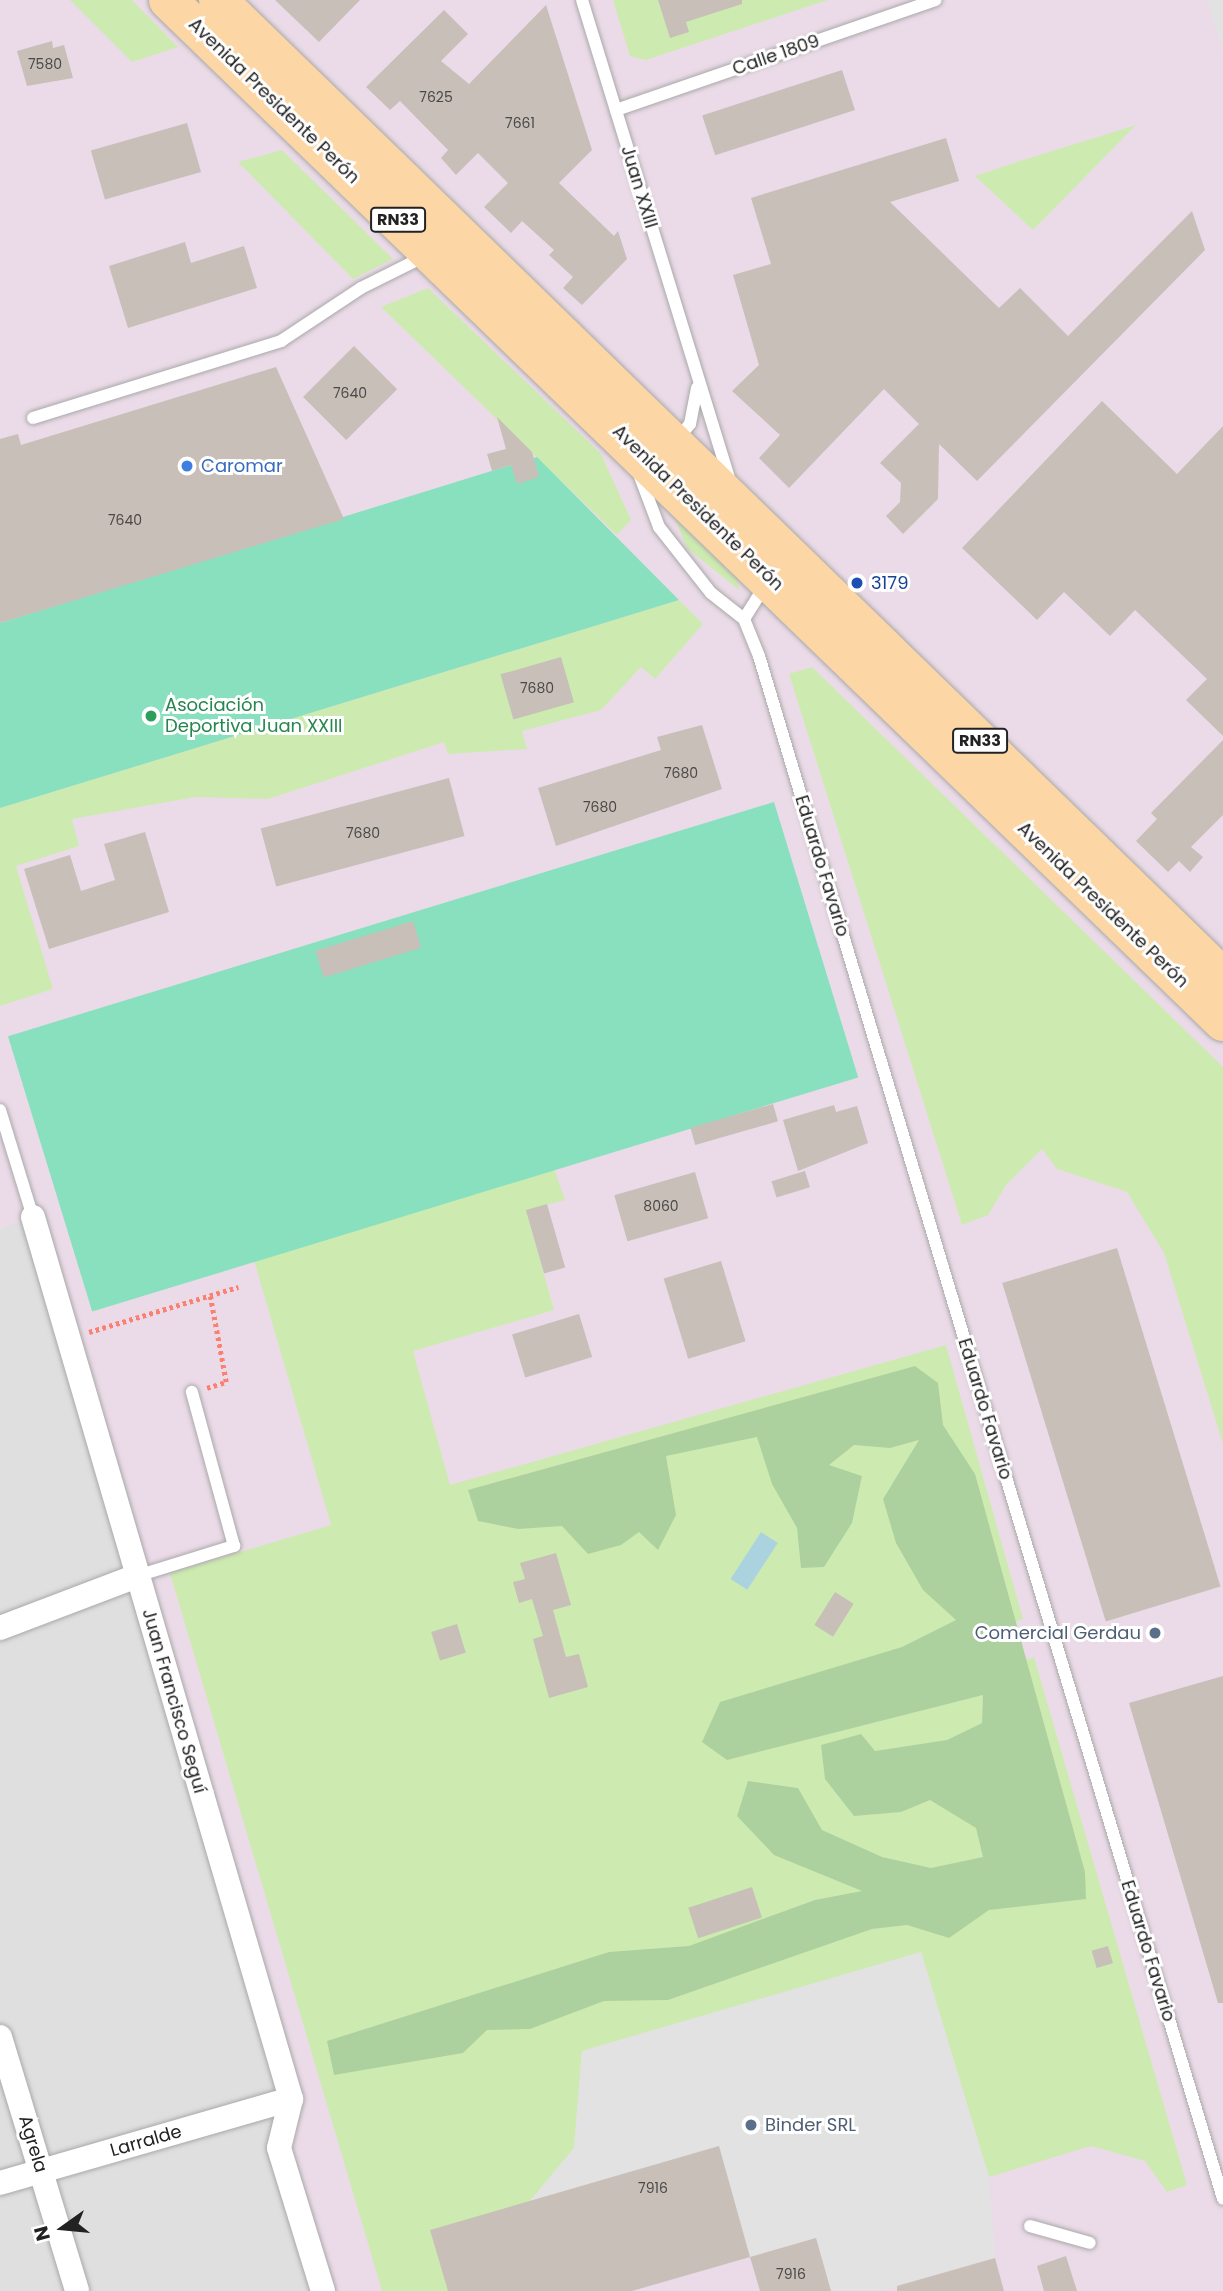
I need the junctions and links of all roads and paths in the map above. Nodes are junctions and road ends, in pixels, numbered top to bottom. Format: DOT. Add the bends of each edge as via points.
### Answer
graph roads {
  1 [pos="168,0"];
  2 [pos="218,0"];
  3 [pos="582,0"];
  4 [pos="936,0"];
  5 [pos="616,110"];
  6 [pos="432,252"];
  7 [pos="696,374"];
  8 [pos="33,418"];
  9 [pos="628,440"];
  10 [pos="667,457"];
  11 [pos="737,505"];
  12 [pos="659,527"];
  13 [pos="777,566"];
  14 [pos="744,619"];
  15 [pos="1223,977"];
  16 [pos="1223,1022"];
  17 [pos="0,1110"];
  18 [pos="33,1217"];
  19 [pos="238,1287"];
  20 [pos="210,1296"];
  21 [pos="68,1338"];
  22 [pos="192,1392"];
  23 [pos="137,1576"];
  24 [pos="0,1628"];
  25 [pos="0,2037"];
  26 [pos="291,2099"];
  27 [pos="41,2172"];
  28 [pos="0,2183"];
  29 [pos="1223,2199"];
  30 [pos="1030,2226"];
  31 [pos="1090,2243"];
  32 [pos="77,2291"];
  33 [pos="323,2291"];
  1 -- 6 [label="main road, Avenida Presidente Perón / RN33"];
  2 -- 10 [label="main road, Avenida Presidente Perón / RN33"];
  3 -- 5 [label="lane, Juan XXIII"];
  4 -- 5 [label="lane, Calle 1809"];
  5 -- 7 [label="lane, Juan XXIII"];
  6 -- 8 [label="lane" via="361,288 281,341"];
  6 -- 9 [label="main road, Avenida Presidente Perón / RN33"];
  7 -- 10 [label="lane, Juan XXIII" via="690,424"];
  7 -- 11 [label="lane, Juan XXIII"];
  9 -- 10 [label="main road, Avenida Presidente Perón / RN33"];
  9 -- 12 [label="lane"];
  10 -- 11 [label="main road, Avenida Presidente Perón / RN33"];
  10 -- 12 [label="lane"];
  10 -- 13 [label="main road, Avenida Presidente Perón / RN33"];
  11 -- 13 [label="main road, Avenida Presidente Perón / RN33"];
  12 -- 14 [label="lane" via="690,570"];
  13 -- 14 [label="lane"];
  13 -- 15 [label="main road, Avenida Presidente Perón / RN33"];
  13 -- 16 [label="main road, Avenida Presidente Perón / RN33"];
  14 -- 29 [label="lane, Eduardo Favario"];
  17 -- 18 [label="lane, Juan Francisco Seguí"];
  18 -- 21 [label="street, Juan Francisco Seguí"];
  19 -- 20 [label="path"];
  20 -- 21 [label="path"];
  20 -- 22 [label="path" via="226,1382"];
  21 -- 23 [label="street, Juan Francisco Seguí"];
  22 -- 23 [label="lane" via="234,1546"];
  23 -- 24 [label="street"];
  23 -- 26 [label="street, Juan Francisco Seguí"];
  25 -- 27 [label="street, Agrela"];
  26 -- 27 [label="street, Larralde"];
  26 -- 33 [label="street" via="279,2148"];
  27 -- 28 [label="street, Larralde"];
  27 -- 32 [label="street, Agrela"];
  30 -- 31 [label="lane"];
}
